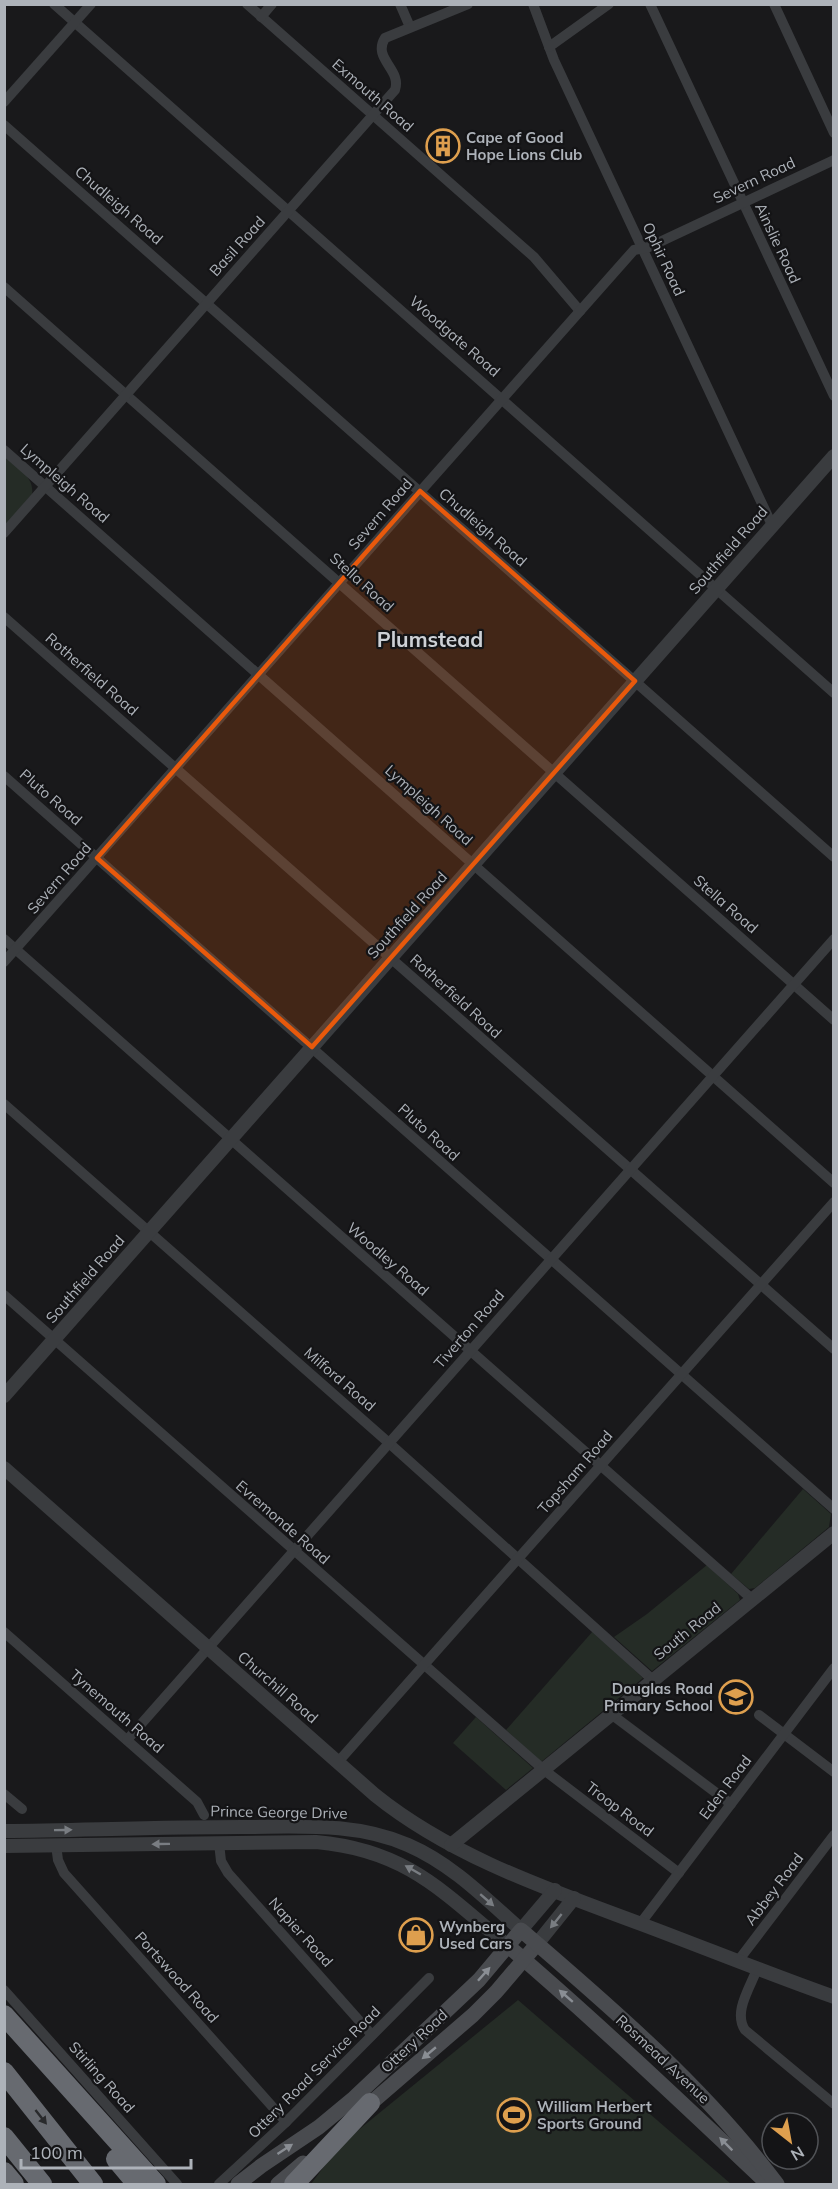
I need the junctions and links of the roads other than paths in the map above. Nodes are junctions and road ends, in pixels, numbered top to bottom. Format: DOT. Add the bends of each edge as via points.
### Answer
graph roads {
  1 [pos="54,4"];
  2 [pos="91,4"];
  3 [pos="247,4"];
  4 [pos="272,4"];
  5 [pos="400,4"];
  6 [pos="468,4"];
  7 [pos="533,4"];
  8 [pos="609,4"];
  9 [pos="650,4"];
  10 [pos="774,4"];
  11 [pos="261,17"];
  12 [pos="75,22"];
  13 [pos="410,27"];
  14 [pos="549,47"];
  15 [pos="4,102"];
  16 [pos="373,115"];
  17 [pos="4,125"];
  18 [pos="834,133"];
  19 [pos="834,160"];
  20 [pos="743,202"];
  21 [pos="289,210"];
  22 [pos="642,248"];
  23 [pos="4,288"];
  24 [pos="207,303"];
  25 [pos="580,311"];
  26 [pos="126,395"];
  27 [pos="834,396"];
  28 [pos="503,398"];
  29 [pos="4,450"];
  30 [pos="834,456"];
  31 [pos="45,486"];
  32 [pos="420,491"];
  33 [pos="772,525"];
  34 [pos="4,533"];
  35 [pos="340,583"];
  36 [pos="716,588"];
  37 [pos="4,617"];
  38 [pos="259,674"];
  39 [pos="635,681"];
  40 [pos="834,693"];
  41 [pos="176,768"];
  42 [pos="554,773"];
  43 [pos="4,776"];
  44 [pos="834,857"];
  45 [pos="97,858"];
  46 [pos="473,865"];
  47 [pos="4,939"];
  48 [pos="834,939"];
  49 [pos="16,949"];
  50 [pos="391,958"];
  51 [pos="4,962"];
  52 [pos="794,984"];
  53 [pos="834,1020"];
  54 [pos="312,1047"];
  55 [pos="713,1076"];
  56 [pos="4,1104"];
  57 [pos="230,1140"];
  58 [pos="630,1170"];
  59 [pos="834,1183"];
  60 [pos="834,1202"];
  61 [pos="149,1232"];
  62 [pos="550,1260"];
  63 [pos="761,1286"];
  64 [pos="4,1295"];
  65 [pos="54,1339"];
  66 [pos="834,1349"];
  67 [pos="470,1351"];
  68 [pos="681,1375"];
  69 [pos="4,1396"];
  70 [pos="389,1443"];
  71 [pos="601,1466"];
  72 [pos="4,1468"];
  73 [pos="834,1509"];
  74 [pos="834,1533"];
  75 [pos="294,1551"];
  76 [pos="519,1559"];
  77 [pos="752,1599"];
  78 [pos="4,1632"];
  79 [pos="208,1648"];
  80 [pos="424,1666"];
  81 [pos="834,1668"];
  82 [pos="653,1680"];
  83 [pos="611,1714"];
  84 [pos="759,1715"];
  85 [pos="784,1734"];
  86 [pos="127,1740"];
  87 [pos="338,1762"];
  88 [pos="544,1770"];
  89 [pos="834,1772"];
  90 [pos="4,1794"];
  91 [pos="730,1804"];
  92 [pos="21,1809"];
  93 [pos="204,1815"];
  94 [pos="4,1831"];
  95 [pos="834,1835"];
  96 [pos="219,1843"];
  97 [pos="56,1845"];
  98 [pos="450,1845"];
  99 [pos="4,1846"];
  100 [pos="679,1872"];
  101 [pos="555,1890"];
  102 [pos="574,1898"];
  103 [pos="640,1924"];
  104 [pos="521,1930"];
  105 [pos="537,1944"];
  106 [pos="508,1946"];
  107 [pos="524,1960"];
  108 [pos="738,1961"];
  109 [pos="757,1969"];
  110 [pos="429,1978"];
  111 [pos="4,1990"];
  112 [pos="834,1997"];
  113 [pos="4,2015"];
  114 [pos="372,2035"];
  115 [pos="47,2065"];
  116 [pos="4,2072"];
  117 [pos="370,2103"];
  118 [pos="834,2104"];
  119 [pos="286,2122"];
  120 [pos="4,2137"];
  121 [pos="4,2172"];
  122 [pos="14,2184"];
  123 [pos="42,2184"];
  124 [pos="93,2184"];
  125 [pos="137,2184"];
  126 [pos="156,2184"];
  127 [pos="177,2184"];
  128 [pos="219,2184"];
  129 [pos="238,2184"];
  130 [pos="278,2184"];
  131 [pos="294,2184"];
  132 [pos="768,2184"];
  133 [pos="777,2184"];
  1 -- 12 [label="street, Woodgate Road"];
  2 -- 12 [label="street"];
  3 -- 11 [label="street, Exmouth Road"];
  4 -- 11 [label="street"];
  5 -- 13 [label="street"];
  6 -- 13 [label="street, Basil Road"];
  7 -- 14 [label="street, Ophir Road"];
  8 -- 14 [label="street"];
  9 -- 20 [label="street, Ainslie Road"];
  10 -- 18 [label="street"];
  11 -- 16 [label="street, Exmouth Road"];
  12 -- 15 [label="street"];
  12 -- 21 [label="street, Woodgate Road"];
  13 -- 16 [label="street, Basil Road" via="382,42 381,54 397,83"];
  14 -- 22 [label="street, Ophir Road"];
  16 -- 21 [label="street, Basil Road"];
  16 -- 25 [label="street, Exmouth Road" via="534,257"];
  17 -- 24 [label="street, Chudleigh Road"];
  19 -- 20 [label="street, Severn Road"];
  20 -- 22 [label="street, Severn Road"];
  20 -- 27 [label="street, Ainslie Road"];
  21 -- 24 [label="street, Basil Road"];
  21 -- 28 [label="street, Woodgate Road"];
  22 -- 25 [label="street, Severn Road" via="634,250"];
  22 -- 33 [label="street, Ophir Road"];
  23 -- 26 [label="street, Stella Road"];
  24 -- 26 [label="street, Basil Road"];
  24 -- 32 [label="street, Chudleigh Road"];
  25 -- 28 [label="street, Severn Road"];
  26 -- 31 [label="street, Basil Road"];
  26 -- 35 [label="street, Stella Road"];
  28 -- 32 [label="street, Severn Road"];
  28 -- 36 [label="street, Woodgate Road"];
  29 -- 31 [label="street, Lympleigh Road"];
  30 -- 33 [label="street, Southfield Road"];
  31 -- 34 [label="street, Basil Road"];
  31 -- 38 [label="street, Lympleigh Road"];
  32 -- 35 [label="street, Severn Road"];
  32 -- 39 [label="street, Chudleigh Road"];
  33 -- 36 [label="street, Southfield Road"];
  35 -- 38 [label="street, Severn Road"];
  35 -- 42 [label="street, Stella Road"];
  36 -- 39 [label="street, Southfield Road"];
  36 -- 40 [label="street, Woodgate Road"];
  37 -- 41 [label="street, Rotherfield Road"];
  38 -- 41 [label="street, Severn Road"];
  38 -- 46 [label="street, Lympleigh Road"];
  39 -- 42 [label="street, Southfield Road"];
  39 -- 44 [label="street, Chudleigh Road"];
  41 -- 45 [label="street, Severn Road"];
  41 -- 50 [label="street, Rotherfield Road"];
  42 -- 46 [label="street, Southfield Road"];
  42 -- 52 [label="street, Stella Road"];
  43 -- 45 [label="street, Pluto Road"];
  45 -- 49 [label="street, Severn Road"];
  45 -- 54 [label="street, Pluto Road"];
  46 -- 50 [label="street, Southfield Road"];
  46 -- 55 [label="street, Lympleigh Road"];
  47 -- 49 [label="street, Woodley Road"];
  48 -- 52 [label="street, Tiverton Road"];
  49 -- 51 [label="street, Severn Road"];
  49 -- 57 [label="street, Woodley Road"];
  50 -- 54 [label="street, Southfield Road"];
  50 -- 58 [label="street, Rotherfield Road"];
  52 -- 53 [label="street, Stella Road"];
  52 -- 55 [label="street, Tiverton Road"];
  54 -- 57 [label="street, Southfield Road"];
  54 -- 62 [label="street, Pluto Road"];
  55 -- 58 [label="street, Tiverton Road"];
  55 -- 59 [label="street, Lympleigh Road"];
  56 -- 61 [label="street, Milford Road"];
  57 -- 61 [label="street, Southfield Road"];
  57 -- 67 [label="street, Woodley Road"];
  58 -- 62 [label="street, Tiverton Road"];
  58 -- 63 [label="street, Rotherfield Road"];
  60 -- 63 [label="street, Topsham Road"];
  61 -- 65 [label="street, Southfield Road"];
  61 -- 70 [label="street, Milford Road"];
  62 -- 67 [label="street, Tiverton Road"];
  62 -- 68 [label="street, Pluto Road"];
  63 -- 66 [label="street, Rotherfield Road"];
  63 -- 68 [label="street, Topsham Road"];
  64 -- 65 [label="street, Evremonde Road"];
  65 -- 69 [label="street, Southfield Road"];
  65 -- 75 [label="street, Evremonde Road"];
  67 -- 70 [label="street, Tiverton Road"];
  67 -- 71 [label="street, Woodley Road"];
  68 -- 71 [label="street, Topsham Road"];
  68 -- 73 [label="street, Pluto Road"];
  70 -- 75 [label="street, Tiverton Road"];
  70 -- 76 [label="street, Milford Road"];
  71 -- 76 [label="street, Topsham Road"];
  71 -- 77 [label="street, Woodley Road"];
  72 -- 79 [label="street, Churchill Road"];
  74 -- 77 [label="street, South Road"];
  75 -- 79 [label="street, Tiverton Road"];
  75 -- 80 [label="street, Evremonde Road"];
  76 -- 80 [label="street, Topsham Road"];
  76 -- 82 [label="street, Milford Road"];
  77 -- 82 [label="street, South Road"];
  78 -- 86 [label="street, Tynemouth Road"];
  79 -- 86 [label="street, Tiverton Road"];
  79 -- 87 [label="street, Churchill Road"];
  80 -- 87 [label="street, Topsham Road"];
  80 -- 88 [label="street, Evremonde Road"];
  81 -- 85 [label="street, Eden Road"];
  82 -- 83 [label="street, South Road"];
  83 -- 88 [label="street, South Road"];
  83 -- 91 [label="street"];
  84 -- 85 [label="street"];
  85 -- 89 [label="street"];
  85 -- 91 [label="street, Eden Road"];
  86 -- 93 [label="street, Tynemouth Road" via="197,1802"];
  87 -- 98 [label="street, Churchill Road" via="395,1811"];
  88 -- 98 [label="street, South Road"];
  88 -- 100 [label="street, Troop Road"];
  90 -- 92 [label="street"];
  91 -- 100 [label="street, Eden Road"];
  94 -- 104 [label="street, Prince George Drive, one-way" via="349,1828 397,1841 430,1856 454,1871"];
  95 -- 108 [label="street, Abbey Road"];
  96 -- 97 [label="street, Prince George Drive, one-way"];
  106 -- 96 [label="street, Prince George Drive, one-way" via="425,1877 376,1853 316,1842"];
  96 -- 114 [label="street, Napier Road" via="221,1861 228,1873"];
  97 -- 99 [label="street, Prince George Drive"];
  97 -- 119 [label="street, Portswood Road" via="64,1873"];
  98 -- 101 [label="street, Churchill Road"];
  100 -- 103 [label="street, Eden Road"];
  101 -- 102 [label="street"];
  101 -- 104 [label="street, Ottery Road"];
  102 -- 103 [label="street"];
  102 -- 105 [label="street, Ottery Road, one-way"];
  103 -- 108 [label="street"];
  104 -- 105 [label="main road, Rosmead Avenue"];
  104 -- 106 [label="main road, Ottery Road"];
  105 -- 107 [label="main road, Ottery Road"];
  105 -- 133 [label="main road, Rosmead Avenue" via="710,2103"];
  106 -- 107 [label="main road, Rosmead Avenue"];
  129 -- 106 [label="main road, Ottery Road, one-way" via="354,2098 458,2000"];
  107 -- 117 [label="main road, Ottery Road, one-way" via="473,2015"];
  132 -- 107 [label="main road, Rosmead Avenue, one-way"];
  108 -- 109 [label="street"];
  109 -- 112 [label="street"];
  109 -- 118 [label="street" via="739,2015 740,2023"];
  110 -- 114 [label="street, Ottery Road Service Road"];
  111 -- 127 [label="street, Stirling Road"];
  113 -- 115 [label="highway"];
  114 -- 119 [label="street, Ottery Road Service Road"];
  115 -- 125 [label="highway"];
  115 -- 126 [label="highway"];
  116 -- 124 [label="highway, one-way"];
  117 -- 130 [label="main road, Ottery Road"];
  117 -- 131 [label="highway"];
  119 -- 128 [label="street, Ottery Road Service Road"];
  120 -- 123 [label="highway"];
  121 -- 122 [label="highway"];
}
